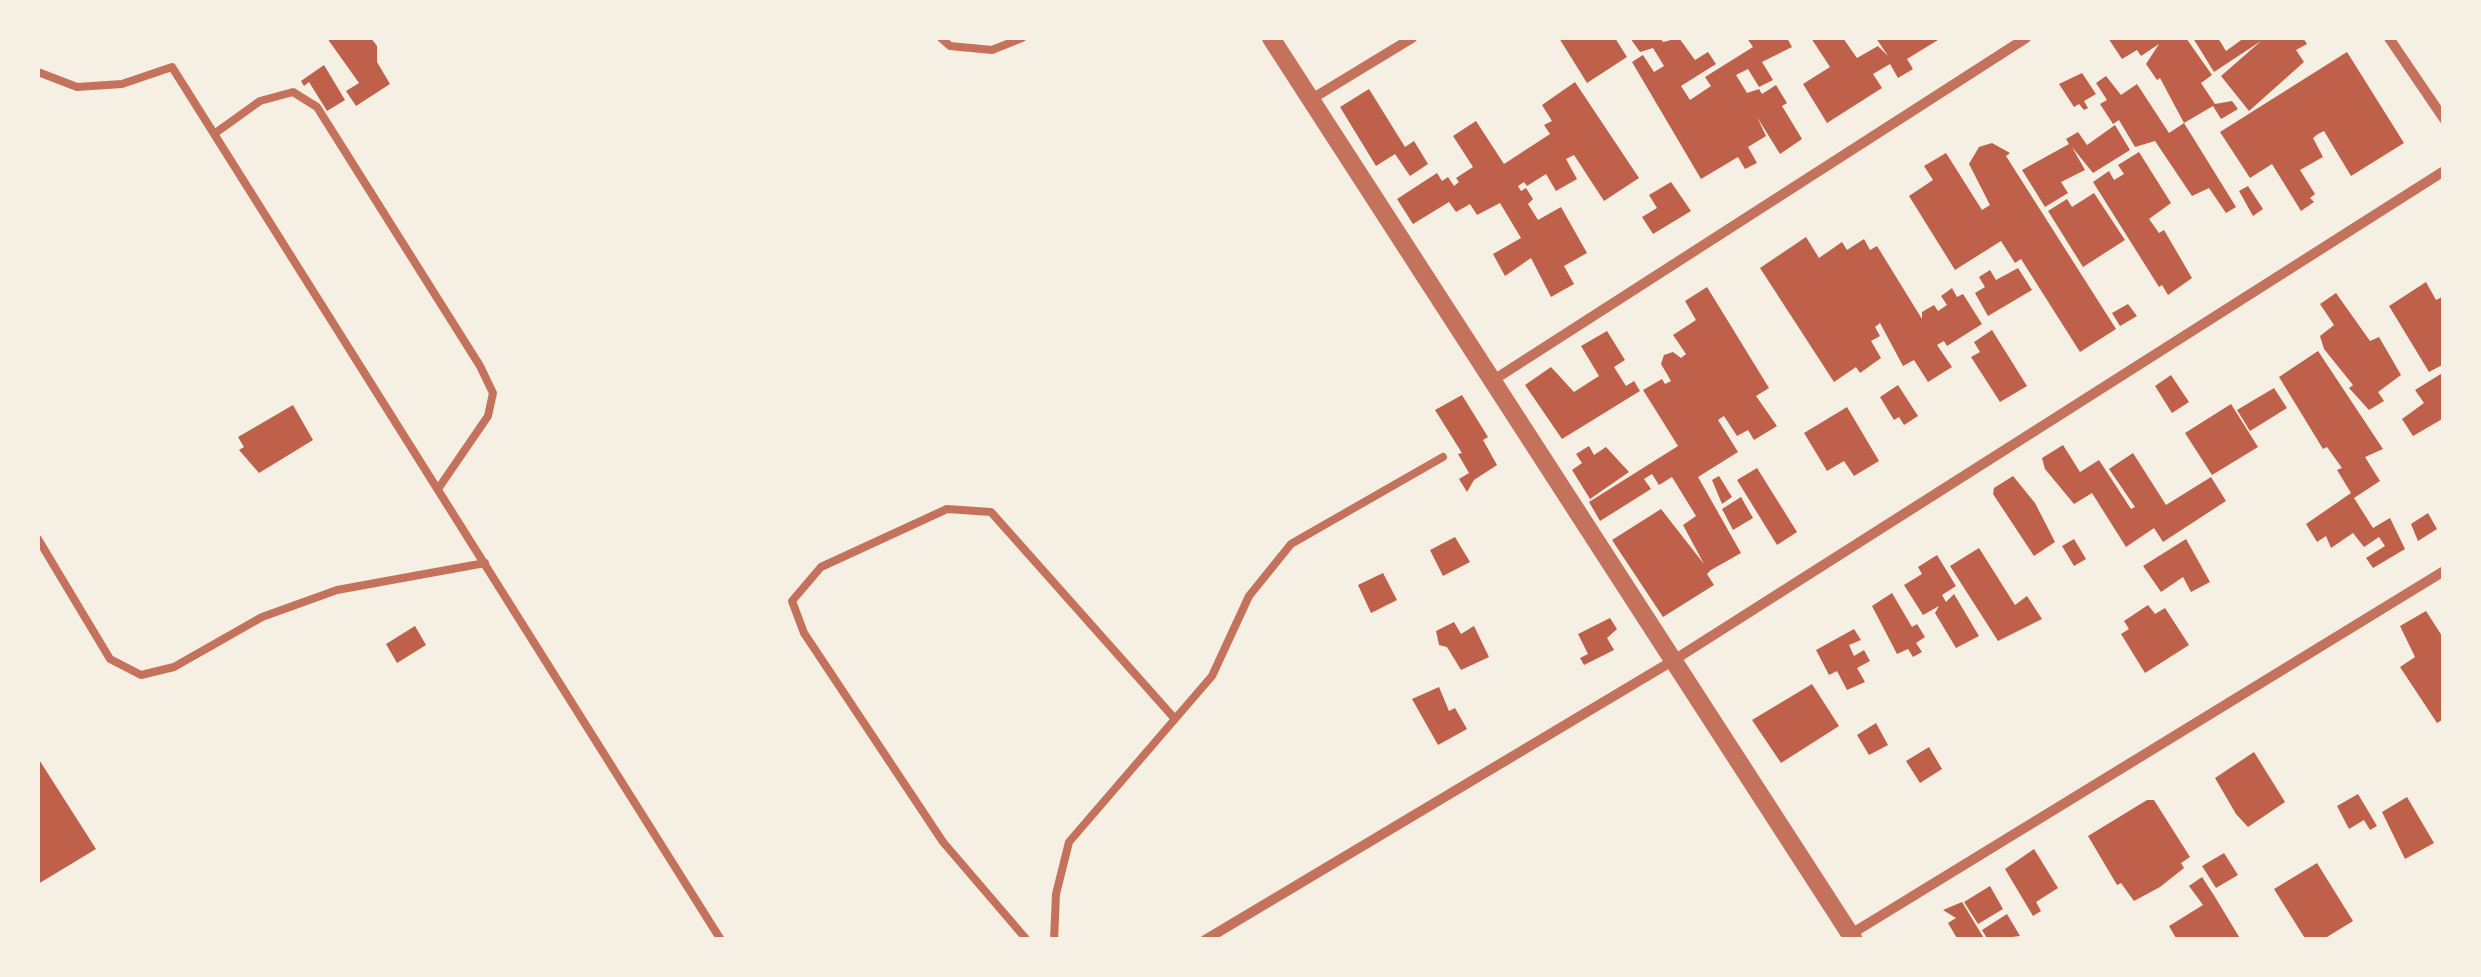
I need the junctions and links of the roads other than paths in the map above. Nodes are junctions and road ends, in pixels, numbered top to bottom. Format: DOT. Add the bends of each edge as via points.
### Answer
graph roads {
  1 [pos="941,38"];
  2 [pos="1022,38"];
  3 [pos="1271,38"];
  4 [pos="1412,38"];
  5 [pos="2026,38"];
  6 [pos="2390,38"];
  7 [pos="38,72"];
  8 [pos="1310,100"];
  9 [pos="2444,119"];
  10 [pos="214,134"];
  11 [pos="2444,171"];
  12 [pos="1492,381"];
  13 [pos="1443,457"];
  14 [pos="438,489"];
  15 [pos="38,539"];
  16 [pos="485,564"];
  17 [pos="2444,571"];
  18 [pos="1674,660"];
  19 [pos="1175,719"];
  20 [pos="1853,937"];
  21 [pos="721,940"];
  22 [pos="1027,940"];
  23 [pos="1054,940"];
  24 [pos="1204,940"];
  1 -- 2 [label="lane" via="950,46 992,50"];
  3 -- 8 [label="street"];
  4 -- 8 [label="street"];
  5 -- 12 [label="street"];
  6 -- 9 [label="street"];
  7 -- 10 [label="lane" via="78,86 122,84 172,67"];
  8 -- 12 [label="street"];
  10 -- 14 [label="lane"];
  10 -- 14 [label="lane" via="260,101 293,92 317,107 348,156 493,393 488,416"];
  11 -- 18 [label="street"];
  12 -- 18 [label="street"];
  13 -- 19 [label="lane" via="1290,544 1248,596 1212,676"];
  14 -- 16 [label="lane"];
  15 -- 16 [label="lane" via="110,659 141,676 174,667 262,617 337,590"];
  16 -- 21 [label="lane"];
  17 -- 20 [label="street"];
  18 -- 20 [label="street"];
  18 -- 24 [label="street"];
  19 -- 22 [label="lane" via="991,512 947,509 821,567 792,601 804,634 943,842"];
  19 -- 23 [label="lane" via="1069,842"];
}
